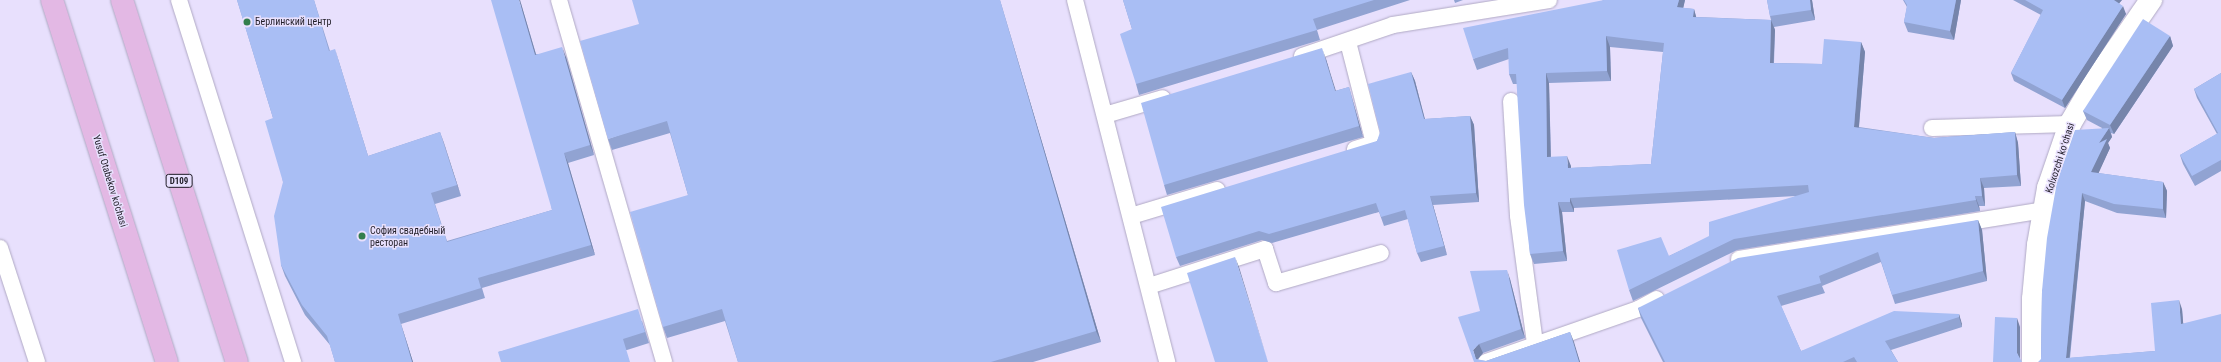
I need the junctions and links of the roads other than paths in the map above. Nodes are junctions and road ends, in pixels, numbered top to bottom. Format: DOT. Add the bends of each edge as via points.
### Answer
graph roads {
  1 [pos="52,0"];
  2 [pos="122,0"];
  3 [pos="179,0"];
  4 [pos="559,0"];
  5 [pos="1549,0"];
  6 [pos="2151,0"];
  7 [pos="1077,1"];
  8 [pos="1348,42"];
  9 [pos="1287,60"];
  10 [pos="1181,92"];
  11 [pos="1511,101"];
  12 [pos="1105,115"];
  13 [pos="2070,124"];
  14 [pos="1932,128"];
  15 [pos="1343,152"];
  16 [pos="1230,186"];
  17 [pos="2045,210"];
  18 [pos="1131,216"];
  19 [pos="0,248"];
  20 [pos="1381,253"];
  21 [pos="1726,266"];
  22 [pos="1149,286"];
  23 [pos="1672,292"];
  24 [pos="1535,343"];
  25 [pos="37,362"];
  26 [pos="167,362"];
  27 [pos="237,362"];
  28 [pos="293,362"];
  29 [pos="664,362"];
  30 [pos="1167,362"];
  31 [pos="1486,362"];
  32 [pos="2032,362"];
  1 -- 26 [label="main road, Yusuf Otabekov ko'chasi"];
  2 -- 27 [label="main road, D109"];
  3 -- 28 [label="lane"];
  4 -- 29 [label="lane"];
  5 -- 8 [label="lane" via="1393,25"];
  6 -- 13 [label="street, Kolxozchi koʻchasi"];
  7 -- 12 [label="lane"];
  8 -- 9 [label="lane"];
  8 -- 15 [label="lane" via="1374,143"];
  10 -- 12 [label="lane"];
  11 -- 24 [label="lane" via="1518,216"];
  12 -- 18 [label="lane"];
  13 -- 14 [label="lane"];
  13 -- 17 [label="street, Kolxozchi koʻchasi" via="2048,188"];
  16 -- 18 [label="lane"];
  17 -- 21 [label="lane" via="1782,250 1739,259"];
  17 -- 32 [label="street, Kolxozchi koʻchasi" via="2038,246 2033,299"];
  18 -- 22 [label="lane"];
  19 -- 25 [label="lane"];
  20 -- 22 [label="lane" via="1276,283 1265,249"];
  22 -- 30 [label="lane"];
  23 -- 24 [label="lane" via="1638,309"];
  24 -- 31 [label="lane"];
}
